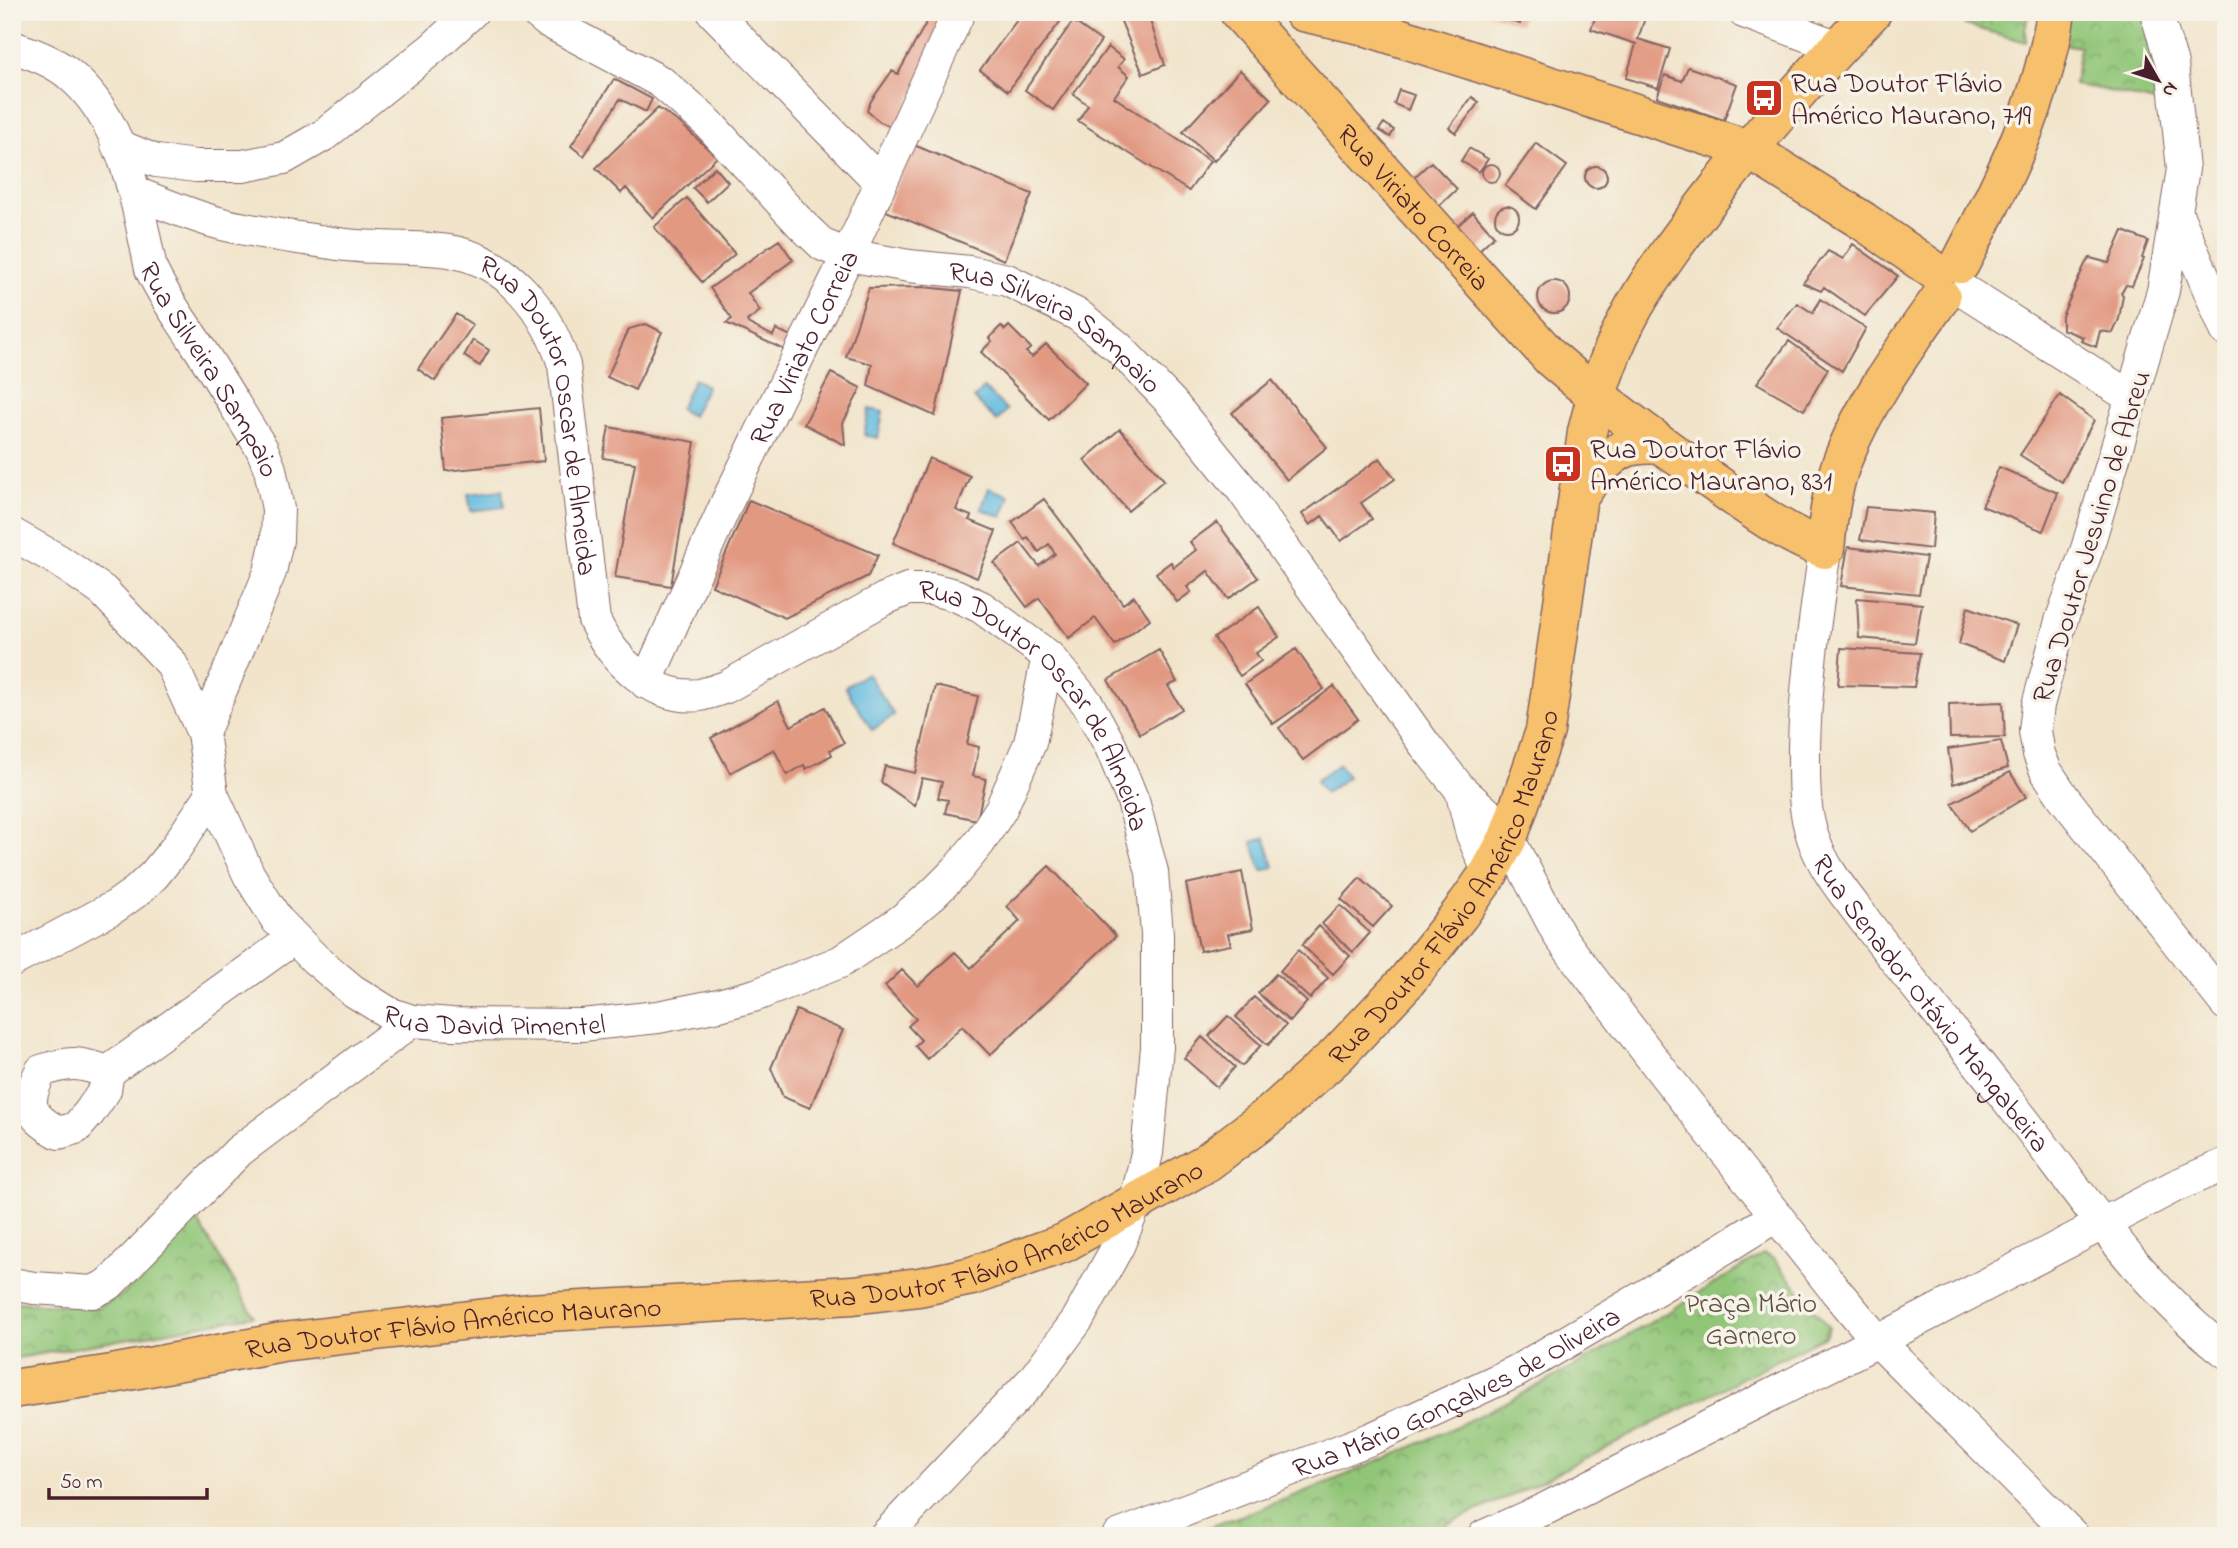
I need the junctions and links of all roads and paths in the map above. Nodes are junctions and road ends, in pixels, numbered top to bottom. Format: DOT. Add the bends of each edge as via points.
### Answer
graph roads {
  1 [pos="472,12"];
  2 [pos="536,12"];
  3 [pos="713,12"];
  4 [pos="959,12"];
  5 [pos="1239,12"];
  6 [pos="1303,12"];
  7 [pos="1744,12"];
  8 [pos="1872,12"];
  9 [pos="2056,12"];
  10 [pos="2156,12"];
  11 [pos="12,47"];
  12 [pos="1838,47"];
  13 [pos="117,145"];
  14 [pos="1748,149"];
  15 [pos="880,182"];
  16 [pos="135,193"];
  17 [pos="2177,214"];
  18 [pos="848,255"];
  19 [pos="1950,281"];
  20 [pos="2226,330"];
  21 [pos="1596,397"];
  22 [pos="2132,398"];
  23 [pos="1660,444"];
  24 [pos="1578,498"];
  25 [pos="12,534"];
  26 [pos="1812,544"];
  27 [pos="1048,656"];
  28 [pos="646,682"];
  29 [pos="203,733"];
  30 [pos="1461,790"];
  31 [pos="212,794"];
  32 [pos="1508,838"];
  33 [pos="1489,873"];
  34 [pos="294,937"];
  35 [pos="12,961"];
  36 [pos="2226,1004"];
  37 [pos="412,1021"];
  38 [pos="108,1072"];
  39 [pos="2226,1164"];
  40 [pos="1135,1205"];
  41 [pos="1776,1216"];
  42 [pos="2102,1224"];
  43 [pos="12,1284"];
  44 [pos="1878,1340"];
  45 [pos="2226,1352"];
  46 [pos="12,1389"];
  47 [pos="1121,1535"];
  48 [pos="885,1536"];
  49 [pos="1484,1536"];
  50 [pos="2073,1536"];
  1 -- 13 [label="street" via="324,135 284,158 243,166 196,166 156,161"];
  2 -- 18 [label="street, Rua Silveira Sampaio" via="661,82 709,124 823,245"];
  3 -- 15 [label="street"];
  4 -- 15 [label="street, Rua Viriato Correia"];
  5 -- 21 [label="main road, Rua Viriato Correia" via="1551,358"];
  6 -- 14 [label="main road" via="1362,25"];
  7 -- 12 [label="street"];
  8 -- 12 [label="main road, Rua Doutor Flávio Américo Maurano"];
  9 -- 19 [label="main road, Rua Senador Otávio Mangabeira" via="2041,86 2018,149"];
  10 -- 17 [label="street, Rua Doutor Jesuino de Abreu" via="2172,64 2179,111 2183,169"];
  11 -- 13 [label="street, Rua Silveira Sampaio" via="69,74 93,100"];
  12 -- 14 [label="main road, Rua Doutor Flávio Américo Maurano"];
  13 -- 16 [label="street, Rua Silveira Sampaio"];
  14 -- 19 [label="main road"];
  14 -- 21 [label="main road, Rua Doutor Flávio Américo Maurano" via="1665,258 1633,309"];
  15 -- 18 [label="street, Rua Viriato Correia"];
  16 -- 28 [label="street, Rua Doutor Oscar de Almeida" via="224,225 260,232 339,245 471,256 519,286 542,315 564,365 594,620 604,641"];
  16 -- 29 [label="street, Rua Silveira Sampaio" via="156,280 262,449 278,509 270,572"];
  17 -- 20 [label="street"];
  17 -- 22 [label="street, Rua Doutor Jesuino de Abreu" via="2163,290"];
  18 -- 28 [label="street, Rua Viriato Correia" via="727,502"];
  18 -- 30 [label="street, Rua Silveira Sampaio" via="1007,279 1078,315 1118,347 1171,402 1241,488"];
  19 -- 22 [label="street"];
  19 -- 26 [label="main road, Rua Senador Otávio Mangabeira" via="1863,418 1842,460 1830,510"];
  21 -- 23 [label="main road, Rua Viriato Correia"];
  21 -- 24 [label="main road, Rua Doutor Flávio Américo Maurano"];
  22 -- 36 [label="street, Rua Doutor Jesuino de Abreu" via="2061,621 2035,731 2046,771 2064,798"];
  23 -- 24 [label="main road, Rua Doutor Flávio Américo Maurano" via="1628,447 1615,454"];
  23 -- 26 [label="main road, Rua Viriato Correia" via="1777,527"];
  24 -- 32 [label="main road, Rua Doutor Flávio Américo Maurano" via="1545,731"];
  25 -- 29 [label="street, Rua David Pimentel" via="58,560 127,614 171,663"];
  26 -- 42 [label="street, Rua Senador Otávio Mangabeira" via="1819,588 1804,710 1805,808 1824,866"];
  27 -- 28 [label="street, Rua Doutor Oscar de Almeida" via="964,599 930,589 908,589 726,687 699,695 673,694"];
  27 -- 37 [label="street, Rua David Pimentel" via="1030,743 1002,809 979,843 933,894 840,962 756,995 658,1017 582,1025"];
  27 -- 40 [label="street, Rua Doutor Oscar de Almeida" via="1087,704 1111,747 1133,801 1152,872 1157,1046 1147,1153"];
  29 -- 31 [label="street, Rua David Pimentel"];
  30 -- 32 [label="street, Rua Silveira Sampaio"];
  30 -- 33 [label="street, Rua Silveira Sampaio" via="1472,834"];
  31 -- 34 [label="street, Rua David Pimentel" via="249,875 277,920"];
  31 -- 35 [label="street" via="154,875 137,891"];
  32 -- 33 [label="main road, Rua Doutor Flávio Américo Maurano"];
  32 -- 41 [label="street, Rua Silveira Sampaio" via="1560,937"];
  33 -- 40 [label="main road, Rua Doutor Flávio Américo Maurano" via="1405,983 1337,1055 1271,1114 1206,1163"];
  34 -- 37 [label="street, Rua David Pimentel" via="352,990"];
  34 -- 38 [label="street"];
  37 -- 43 [label="street" via="239,1152 109,1284 93,1292"];
  39 -- 42 [label="street"];
  40 -- 46 [label="main road, Rua Doutor Flávio Américo Maurano" via="1064,1243 972,1276 919,1287 516,1315 282,1342"];
  40 -- 48 [label="street, Rua Doutor Oscar de Almeida" via="1078,1319 1033,1380"];
  41 -- 44 [label="street, Rua Silveira Sampaio"];
  41 -- 47 [label="street, Rua Mário Gonçalves de Oliveira" via="1517,1371 1373,1438"];
  42 -- 44 [label="street"];
  42 -- 45 [label="street, Rua Senador Otávio Mangabeira" via="2158,1290"];
  44 -- 49 [label="street"];
  44 -- 50 [label="street, Rua Silveira Sampaio"];
}
